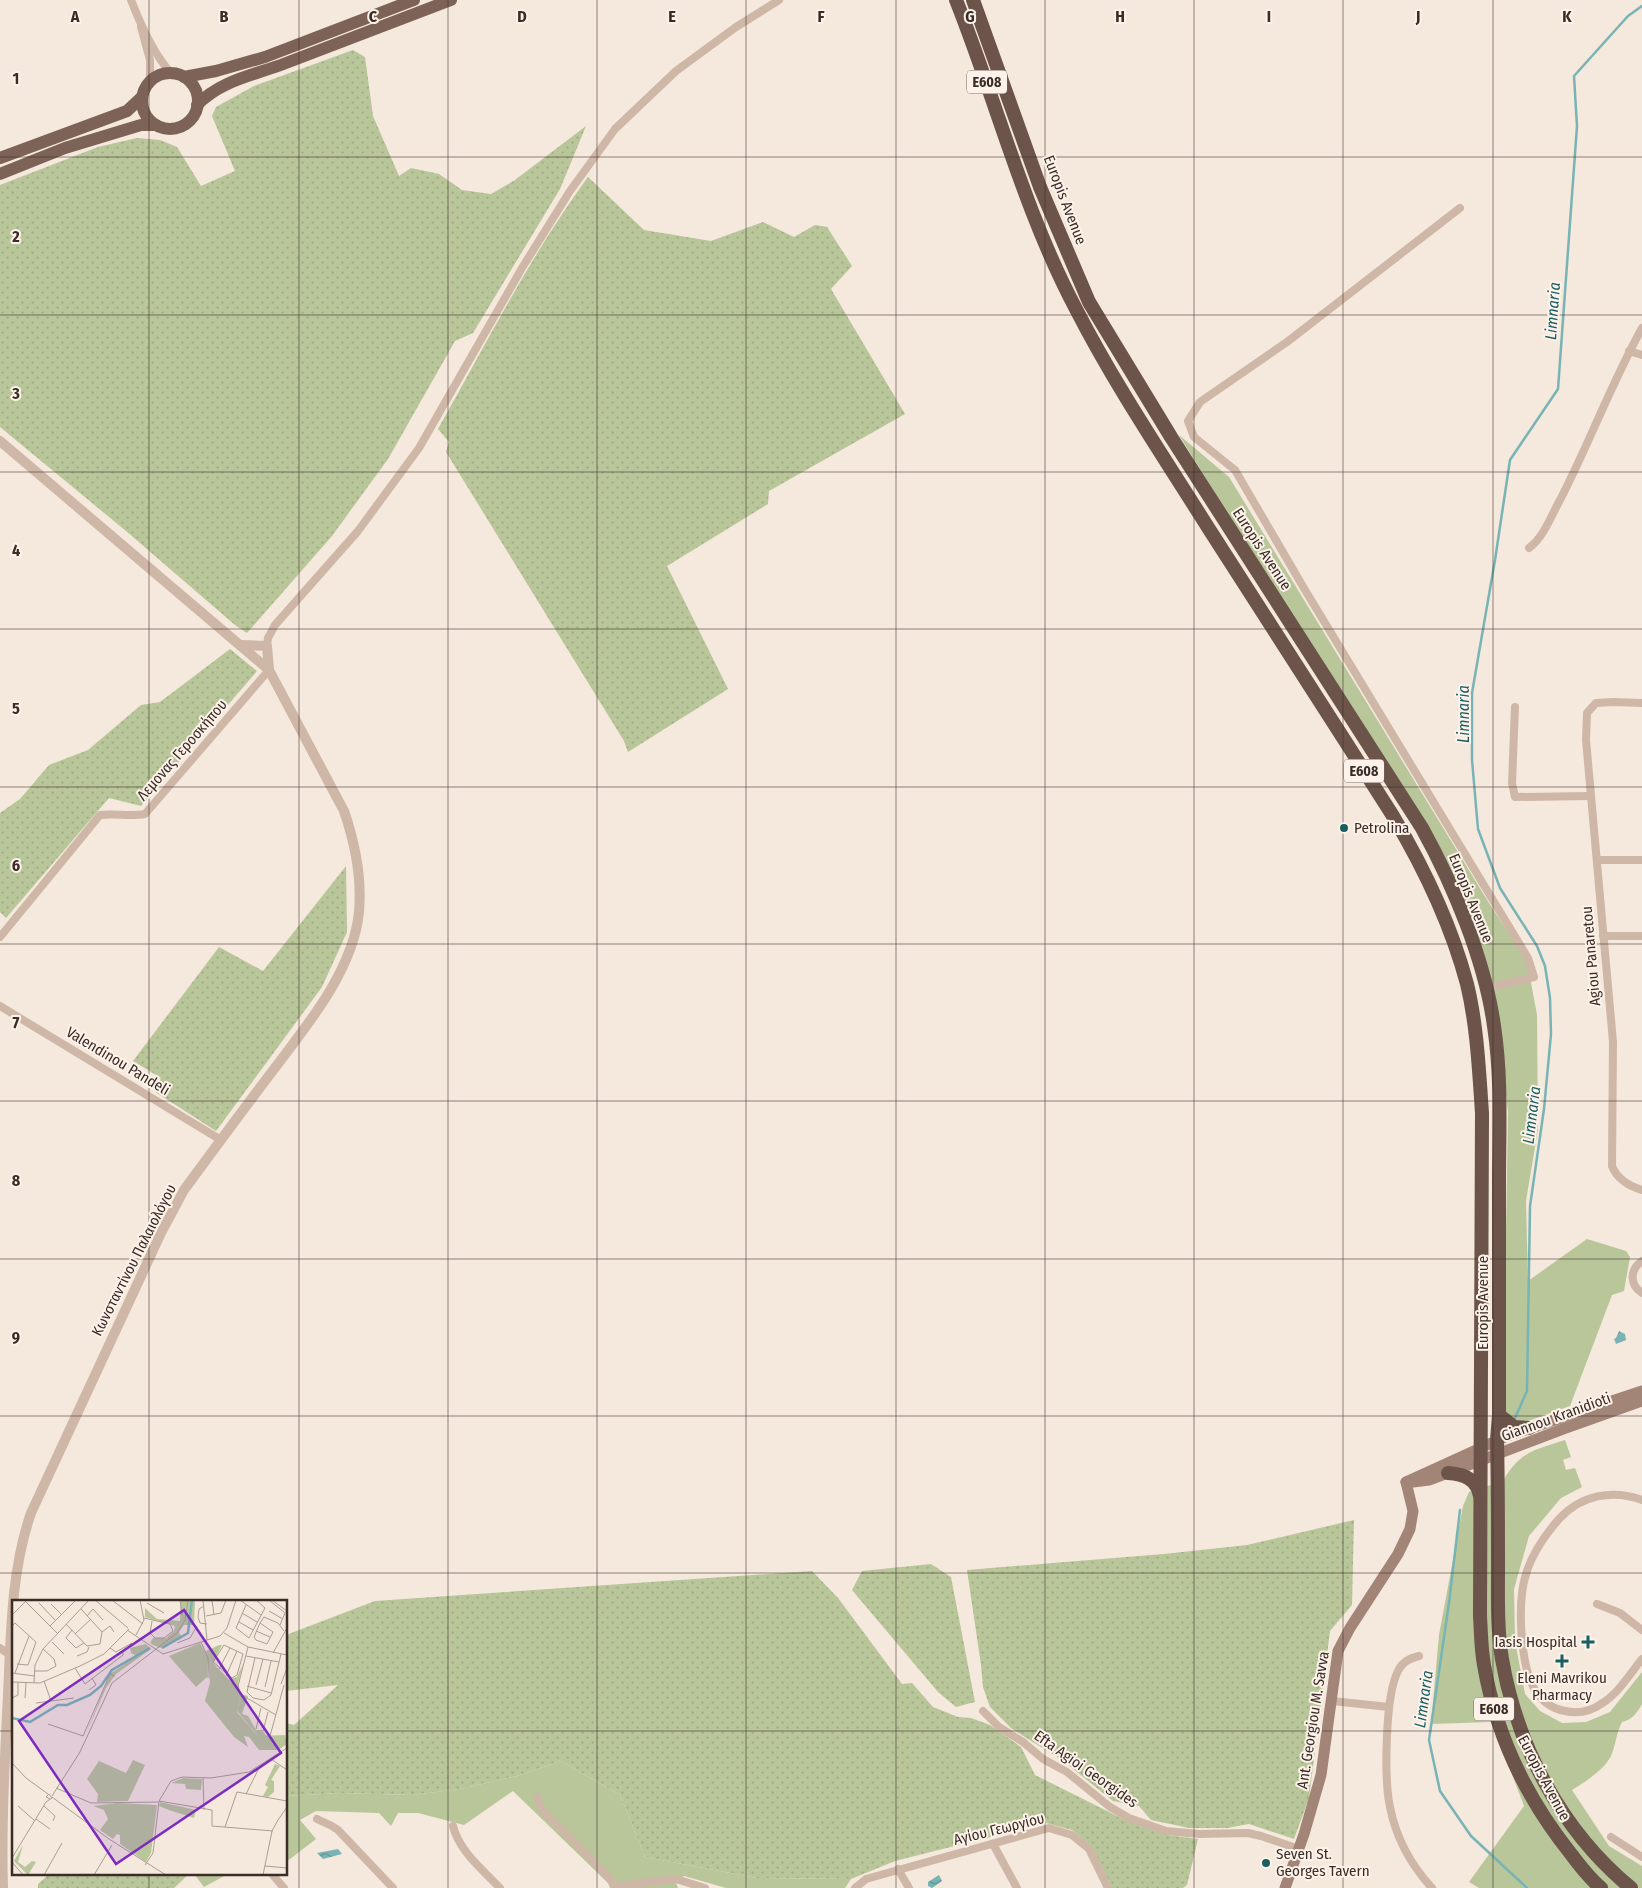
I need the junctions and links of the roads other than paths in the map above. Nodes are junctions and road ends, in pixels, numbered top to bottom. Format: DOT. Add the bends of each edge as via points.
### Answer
graph roads {
  1 [pos="131,0"];
  2 [pos="414,0"];
  3 [pos="451,0"];
  4 [pos="779,0"];
  5 [pos="956,0"];
  6 [pos="973,0"];
  7 [pos="141,25"];
  8 [pos="178,75"];
  9 [pos="150,82"];
  10 [pos="142,97"];
  11 [pos="197,105"];
  12 [pos="156,125"];
  13 [pos="0,158"];
  14 [pos="0,174"];
  15 [pos="1460,208"];
  16 [pos="1642,328"];
  17 [pos="1629,351"];
  18 [pos="1642,355"];
  19 [pos="0,441"];
  20 [pos="1529,548"];
  21 [pos="241,645"];
  22 [pos="267,646"];
  23 [pos="269,670"];
  24 [pos="1642,704"];
  25 [pos="1516,707"];
  26 [pos="1591,796"];
  27 [pos="1597,860"];
  28 [pos="1642,860"];
  29 [pos="1603,936"];
  30 [pos="1642,936"];
  31 [pos="0,937"];
  32 [pos="1487,988"];
  33 [pos="0,1006"];
  34 [pos="221,1140"];
  35 [pos="1642,1190"];
  36 [pos="1642,1261"];
  37 [pos="1642,1293"];
  38 [pos="1642,1391"];
  39 [pos="1642,1402"];
  40 [pos="1499,1415"];
  41 [pos="1529,1428"];
  42 [pos="1497,1440"];
  43 [pos="1481,1454"];
  44 [pos="1497,1454"];
  45 [pos="1448,1473"];
  46 [pos="1406,1482"];
  47 [pos="1481,1499"];
  48 [pos="1642,1500"];
  49 [pos="14,1600"];
  50 [pos="1597,1604"];
  51 [pos="12,1623"];
  52 [pos="1642,1630"];
  53 [pos="0,1648"];
  54 [pos="10,1656"];
  55 [pos="1419,1656"];
  56 [pos="1642,1659"];
  57 [pos="1332,1701"];
  58 [pos="1389,1707"];
  59 [pos="983,1711"];
  60 [pos="2,1773"];
  61 [pos="538,1797"];
  62 [pos="317,1819"];
  63 [pos="453,1826"];
  64 [pos="1611,1836"];
  65 [pos="993,1844"];
  66 [pos="1299,1849"];
  67 [pos="1642,1857"];
  68 [pos="898,1869"];
  69 [pos="274,1876"];
  70 [pos="3,1888"];
  71 [pos="284,1888"];
  72 [pos="393,1888"];
  73 [pos="500,1888"];
  74 [pos="616,1888"];
  75 [pos="705,1888"];
  76 [pos="855,1888"];
  77 [pos="909,1888"];
  78 [pos="1017,1888"];
  79 [pos="1108,1888"];
  80 [pos="1284,1888"];
  81 [pos="1432,1888"];
  82 [pos="1601,1888"];
  83 [pos="1631,1888"];
  1 -- 7 [label="street"];
  2 -- 8 [label="main road" via="265,57 210,72"];
  3 -- 11 [label="main road" via="221,86"];
  4 -- 22 [label="street" via="676,71 615,129 570,191 522,268 419,448 358,531 275,625"];
  5 -- 43 [label="highway, Europis Avenue / E608" via="1024,190 1075,308 1113,378 1393,816 1431,885 1448,929 1467,984 1477,1045 1482,1113"];
  6 -- 32 [label="highway, Europis Avenue / E608" via="1040,187 1089,302 1171,438 1422,828 1449,883"];
  7 -- 8 [label="street" via="164,64"];
  7 -- 9 [label="street" via="150,60"];
  8 -- 9 [label="main road" via="158,76"];
  8 -- 11 [label="main road" via="195,89"];
  9 -- 10 [label="main road"];
  10 -- 12 [label="main road" via="145,113"];
  10 -- 13 [label="main road" via="127,111"];
  11 -- 12 [label="main road" via="192,118 181,126 168,129"];
  12 -- 14 [label="main road" via="141,125 65,148"];
  15 -- 32 [label="street" via="1287,342 1200,402 1188,421 1194,437 1235,470 1528,958 1534,977"];
  16 -- 17 [label="street"];
  17 -- 18 [label="street"];
  17 -- 20 [label="street" via="1578,466 1540,537"];
  19 -- 21 [label="street"];
  21 -- 22 [label="street"];
  21 -- 23 [label="street"];
  22 -- 23 [label="street"];
  23 -- 31 [label="street, Λεμονας Γεροσκήπου" via="145,814 132,817 100,815"];
  23 -- 34 [label="street, Κωνσταντίνου Παλαιολόγου" via="344,811 356,853 359,913 345,962 330,991"];
  24 -- 26 [label="street, Agiou Panaretou" via="1596,703 1587,713"];
  25 -- 26 [label="street" via="1512,783 1516,797"];
  26 -- 27 [label="street, Agiou Panaretou"];
  27 -- 28 [label="street"];
  27 -- 29 [label="street, Agiou Panaretou"];
  29 -- 30 [label="street"];
  29 -- 35 [label="street, Agiou Panaretou" via="1613,1042 1612,1166 1620,1179"];
  32 -- 40 [label="highway, Europis Avenue / E608" via="1499,1084"];
  33 -- 34 [label="street, Valendinou Pandeli"];
  34 -- 49 [label="street, Κωνσταντίνου Παλαιολόγου" via="184,1190 161,1232 31,1513 23,1536"];
  36 -- 37 [label="street" via="1632,1276"];
  38 -- 41 [label="main road, Giannou Kranidioti"];
  39 -- 44 [label="main road, Giannou Kranidioti"];
  40 -- 41 [label="highway" via="1514,1427"];
  40 -- 42 [label="highway, Europis Avenue / E608"];
  41 -- 42 [label="main road, Giannou Kranidioti"];
  42 -- 43 [label="main road, Giannou Kranidioti"];
  42 -- 44 [label="highway, Europis Avenue / E608"];
  43 -- 44 [label="main road, Giannou Kranidioti"];
  43 -- 45 [label="main road"];
  43 -- 46 [label="main road"];
  43 -- 47 [label="highway, Europis Avenue / E608"];
  44 -- 83 [label="highway, Europis Avenue / E608" via="1498,1614 1502,1658 1513,1709 1547,1787 1574,1830 1606,1867"];
  45 -- 46 [label="main road" via="1424,1482"];
  45 -- 47 [label="highway" via="1461,1475 1474,1483 1479,1487"];
  46 -- 57 [label="main road, Ant. Georgiou M. Savva" via="1412,1504 1410,1529 1398,1554 1342,1641"];
  47 -- 82 [label="highway, Europis Avenue / E608" via="1480,1616 1484,1664 1495,1711 1511,1757 1531,1796 1557,1836"];
  48 -- 56 [label="street" via="1622,1494 1605,1494 1588,1498 1565,1513 1543,1539 1532,1559 1525,1575 1520,1612 1530,1680 1544,1700 1561,1710 1585,1711 1603,1703"];
  50 -- 52 [label="street" via="1620,1613"];
  51 -- 54 [label="street, Κωνσταντίνου Παλαιολόγου"];
  53 -- 54 [label="street"];
  54 -- 60 [label="street, Κωνσταντίνου Παλαιολόγου"];
  55 -- 58 [label="street" via="1410,1658 1398,1669"];
  57 -- 58 [label="street"];
  57 -- 66 [label="main road, Ant. Georgiou M. Savva" via="1321,1775"];
  58 -- 81 [label="street" via="1386,1783 1390,1808 1398,1835 1412,1863"];
  59 -- 66 [label="street, Efta Agioi Georgides" via="999,1727 1129,1818 1166,1831 1199,1834 1237,1832"];
  60 -- 70 [label="street, Κωνσταντίνου Παλαιολόγου"];
  61 -- 74 [label="street" via="544,1813 609,1877"];
  62 -- 72 [label="street" via="338,1830"];
  63 -- 73 [label="street" via="463,1848"];
  64 -- 67 [label="street"];
  65 -- 68 [label="street, Αγίου Γεωργίου"];
  65 -- 78 [label="street"];
  65 -- 79 [label="street, Αγίου Γεωργίου" via="1048,1828 1072,1835 1089,1849"];
  66 -- 80 [label="main road, Ant. Georgiou M. Savva"];
  68 -- 76 [label="street, Αγίου Γεωργίου" via="866,1878"];
  68 -- 77 [label="street"];
  69 -- 71 [label="street"];
  74 -- 75 [label="street" via="676,1879"];
}
